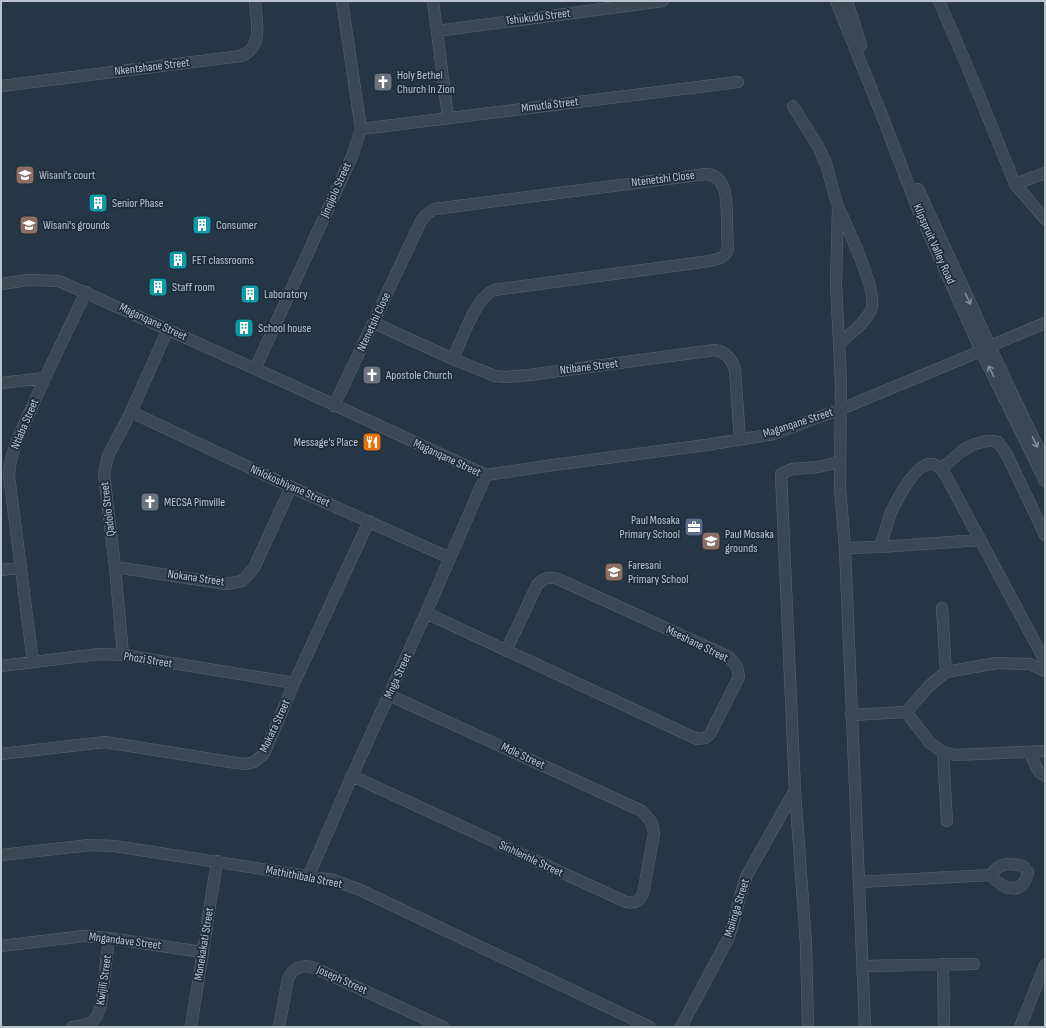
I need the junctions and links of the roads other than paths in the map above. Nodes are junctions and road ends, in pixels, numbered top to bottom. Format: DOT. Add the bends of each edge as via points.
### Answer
graph roads {
  1 [pos="254,1"];
  2 [pos="342,1"];
  3 [pos="433,1"];
  4 [pos="662,1"];
  5 [pos="836,1"];
  6 [pos="847,1"];
  7 [pos="939,1"];
  8 [pos="437,30"];
  9 [pos="738,82"];
  10 [pos="1,86"];
  11 [pos="793,106"];
  12 [pos="448,117"];
  13 [pos="362,129"];
  14 [pos="1045,173"];
  15 [pos="1015,184"];
  16 [pos="838,207"];
  17 [pos="1045,219"];
  18 [pos="1,284"];
  19 [pos="86,292"];
  20 [pos="374,323"];
  21 [pos="1045,323"];
  22 [pos="168,329"];
  23 [pos="839,344"];
  24 [pos="986,349"];
  25 [pos="453,359"];
  26 [pos="255,369"];
  27 [pos="45,378"];
  28 [pos="1,383"];
  29 [pos="334,406"];
  30 [pos="841,409"];
  31 [pos="131,412"];
  32 [pos="740,440"];
  33 [pos="840,462"];
  34 [pos="1045,462"];
  35 [pos="941,469"];
  36 [pos="486,476"];
  37 [pos="5,477"];
  38 [pos="1045,481"];
  39 [pos="291,487"];
  40 [pos="369,521"];
  41 [pos="1045,535"];
  42 [pos="980,540"];
  43 [pos="880,547"];
  44 [pos="845,548"];
  45 [pos="450,558"];
  46 [pos="115,567"];
  47 [pos="20,568"];
  48 [pos="1,570"];
  49 [pos="942,608"];
  50 [pos="426,613"];
  51 [pos="506,651"];
  52 [pos="123,655"];
  53 [pos="1045,661"];
  54 [pos="33,662"];
  55 [pos="1,666"];
  56 [pos="1045,671"];
  57 [pos="946,672"];
  58 [pos="294,683"];
  59 [pos="389,695"];
  60 [pos="906,712"];
  61 [pos="851,715"];
  62 [pos="1045,751"];
  63 [pos="943,752"];
  64 [pos="1029,752"];
  65 [pos="1,754"];
  66 [pos="352,776"];
  67 [pos="1045,776"];
  68 [pos="795,790"];
  69 [pos="947,821"];
  70 [pos="652,823"];
  71 [pos="1,855"];
  72 [pos="217,861"];
  73 [pos="309,875"];
  74 [pos="991,875"];
  75 [pos="859,882"];
  76 [pos="109,938"];
  77 [pos="1,946"];
  78 [pos="202,952"];
  79 [pos="943,964"];
  80 [pos="974,964"];
  81 [pos="1045,965"];
  82 [pos="862,966"];
  83 [pos="72,1027"];
  84 [pos="191,1027"];
  85 [pos="279,1027"];
  86 [pos="443,1027"];
  87 [pos="650,1027"];
  88 [pos="681,1027"];
  89 [pos="808,1027"];
  90 [pos="865,1027"];
  91 [pos="944,1027"];
  92 [pos="1020,1027"];
  1 -- 10 [label="street, Nkentshane Street" via="258,35 254,47 241,56"];
  2 -- 13 [label="street, Jinqijolo Street"];
  3 -- 8 [label="street"];
  4 -- 8 [label="street, Tshukudu Street"];
  5 -- 24 [label="street, Klipspruit Valley Road" via="917,207"];
  6 -- 24 [label="street, Klipspruit Valley Road, one-way" via="860,44 914,180"];
  7 -- 15 [label="street"];
  8 -- 12 [label="street"];
  9 -- 12 [label="street, Mmutla Street"];
  11 -- 16 [label="street" via="826,164"];
  12 -- 13 [label="street, Mmutla Street"];
  13 -- 26 [label="street, Jinqijolo Street"];
  14 -- 15 [label="street"];
  15 -- 17 [label="street"];
  16 -- 23 [label="street" via="836,285"];
  16 -- 23 [label="street" via="861,261 872,301 868,315"];
  18 -- 19 [label="street, Maganqane Street" via="28,280 59,280"];
  19 -- 22 [label="street, Maganqane Street"];
  19 -- 27 [label="street, Ntlaba Street"];
  20 -- 25 [label="street, Ntibane Street"];
  20 -- 25 [label="street, Ntenetshi Close" via="421,221 434,209 706,174 721,182 726,196 728,248 723,257 703,262 494,290 487,294 478,306"];
  20 -- 29 [label="street, Ntenetshi Close"];
  21 -- 24 [label="street, Maganqane Street"];
  22 -- 26 [label="street, Maganqane Street"];
  22 -- 31 [label="street, Qadolo Street"];
  23 -- 30 [label="street"];
  24 -- 30 [label="street, Maganqane Street"];
  24 -- 34 [label="street, Klipspruit Valley Road, one-way"];
  38 -- 24 [label="street, Klipspruit Valley Road, one-way"];
  25 -- 32 [label="street, Ntibane Street" via="495,376 505,377 720,351 731,361 735,370"];
  26 -- 29 [label="street, Maganqane Street"];
  27 -- 28 [label="street"];
  27 -- 37 [label="street, Ntlaba Street" via="12,452"];
  29 -- 36 [label="street, Maganqane Street"];
  30 -- 32 [label="street, Maganqane Street" via="774,434"];
  30 -- 33 [label="street"];
  31 -- 39 [label="street, Nhlokoshiyane Street"];
  31 -- 46 [label="street, Qadolo Street" via="108,456 104,474"];
  32 -- 36 [label="street, Maganqane Street"];
  33 -- 44 [label="street"];
  33 -- 68 [label="street" via="792,468 781,474"];
  35 -- 41 [label="street" via="972,445 986,441 998,442 1007,455"];
  35 -- 42 [label="street"];
  35 -- 43 [label="street" via="934,465 926,465 908,482 892,512"];
  36 -- 45 [label="street, Mnga Street"];
  37 -- 47 [label="street, Ntlaba Street"];
  39 -- 40 [label="street, Nhlokoshiyane Street"];
  39 -- 46 [label="street, Nokana Street" via="254,568 242,581 226,584"];
  40 -- 45 [label="street, Nhlokoshiyane Street"];
  40 -- 58 [label="street, Mokata Street"];
  42 -- 43 [label="street"];
  42 -- 53 [label="street"];
  43 -- 44 [label="street"];
  44 -- 61 [label="street"];
  45 -- 50 [label="street, Mnga Street"];
  46 -- 52 [label="street, Qadolo Street"];
  47 -- 48 [label="street"];
  47 -- 54 [label="street, Ntlaba Street"];
  49 -- 57 [label="street"];
  50 -- 51 [label="street, Mseshane Street"];
  50 -- 59 [label="street, Mnga Street"];
  51 -- 51 [label="street, Mseshane Street" via="697,739 710,734 739,677 737,667 729,657 553,578 544,579 537,585"];
  52 -- 54 [label="street, Phozi Street" via="99,654"];
  52 -- 58 [label="street, Phozi Street"];
  54 -- 55 [label="street, Phozi Street"];
  56 -- 57 [label="street" via="1030,664 997,663"];
  57 -- 60 [label="street" via="929,686"];
  58 -- 65 [label="street, Mokata Street" via="264,754 257,761 250,763 236,763 105,742"];
  59 -- 66 [label="street, Mnga Street"];
  59 -- 70 [label="street, Mdle Street" via="642,811"];
  60 -- 61 [label="street"];
  60 -- 63 [label="street" via="930,743"];
  61 -- 75 [label="street"];
  62 -- 64 [label="street"];
  63 -- 64 [label="street"];
  63 -- 69 [label="street"];
  64 -- 67 [label="street" via="1039,772"];
  66 -- 70 [label="street, Sinhlenhle Street" via="628,903 638,901 643,894 654,840"];
  66 -- 73 [label="street, Mnga Street"];
  68 -- 88 [label="street, Msilinga Street" via="747,875 728,939"];
  68 -- 89 [label="street" via="806,944"];
  71 -- 72 [label="street, Mathithibala Street" via="90,845 114,846"];
  72 -- 73 [label="street, Mathithibala Street"];
  72 -- 78 [label="street, Monekakati Street"];
  73 -- 87 [label="street, Mathithibala Street" via="358,889"];
  74 -- 75 [label="street"];
  75 -- 82 [label="street"];
  76 -- 77 [label="street, Mngandave Street" via="84,936"];
  76 -- 78 [label="street, Mngandave Street"];
  76 -- 83 [label="street, Kwijili Street" via="98,1014 89,1024"];
  78 -- 84 [label="street, Monekakati Street"];
  79 -- 80 [label="street"];
  79 -- 82 [label="street"];
  79 -- 91 [label="street"];
  81 -- 92 [label="street"];
  82 -- 90 [label="street"];
  85 -- 86 [label="street, Joseph Street" via="290,974 305,966 315,968"];
}
